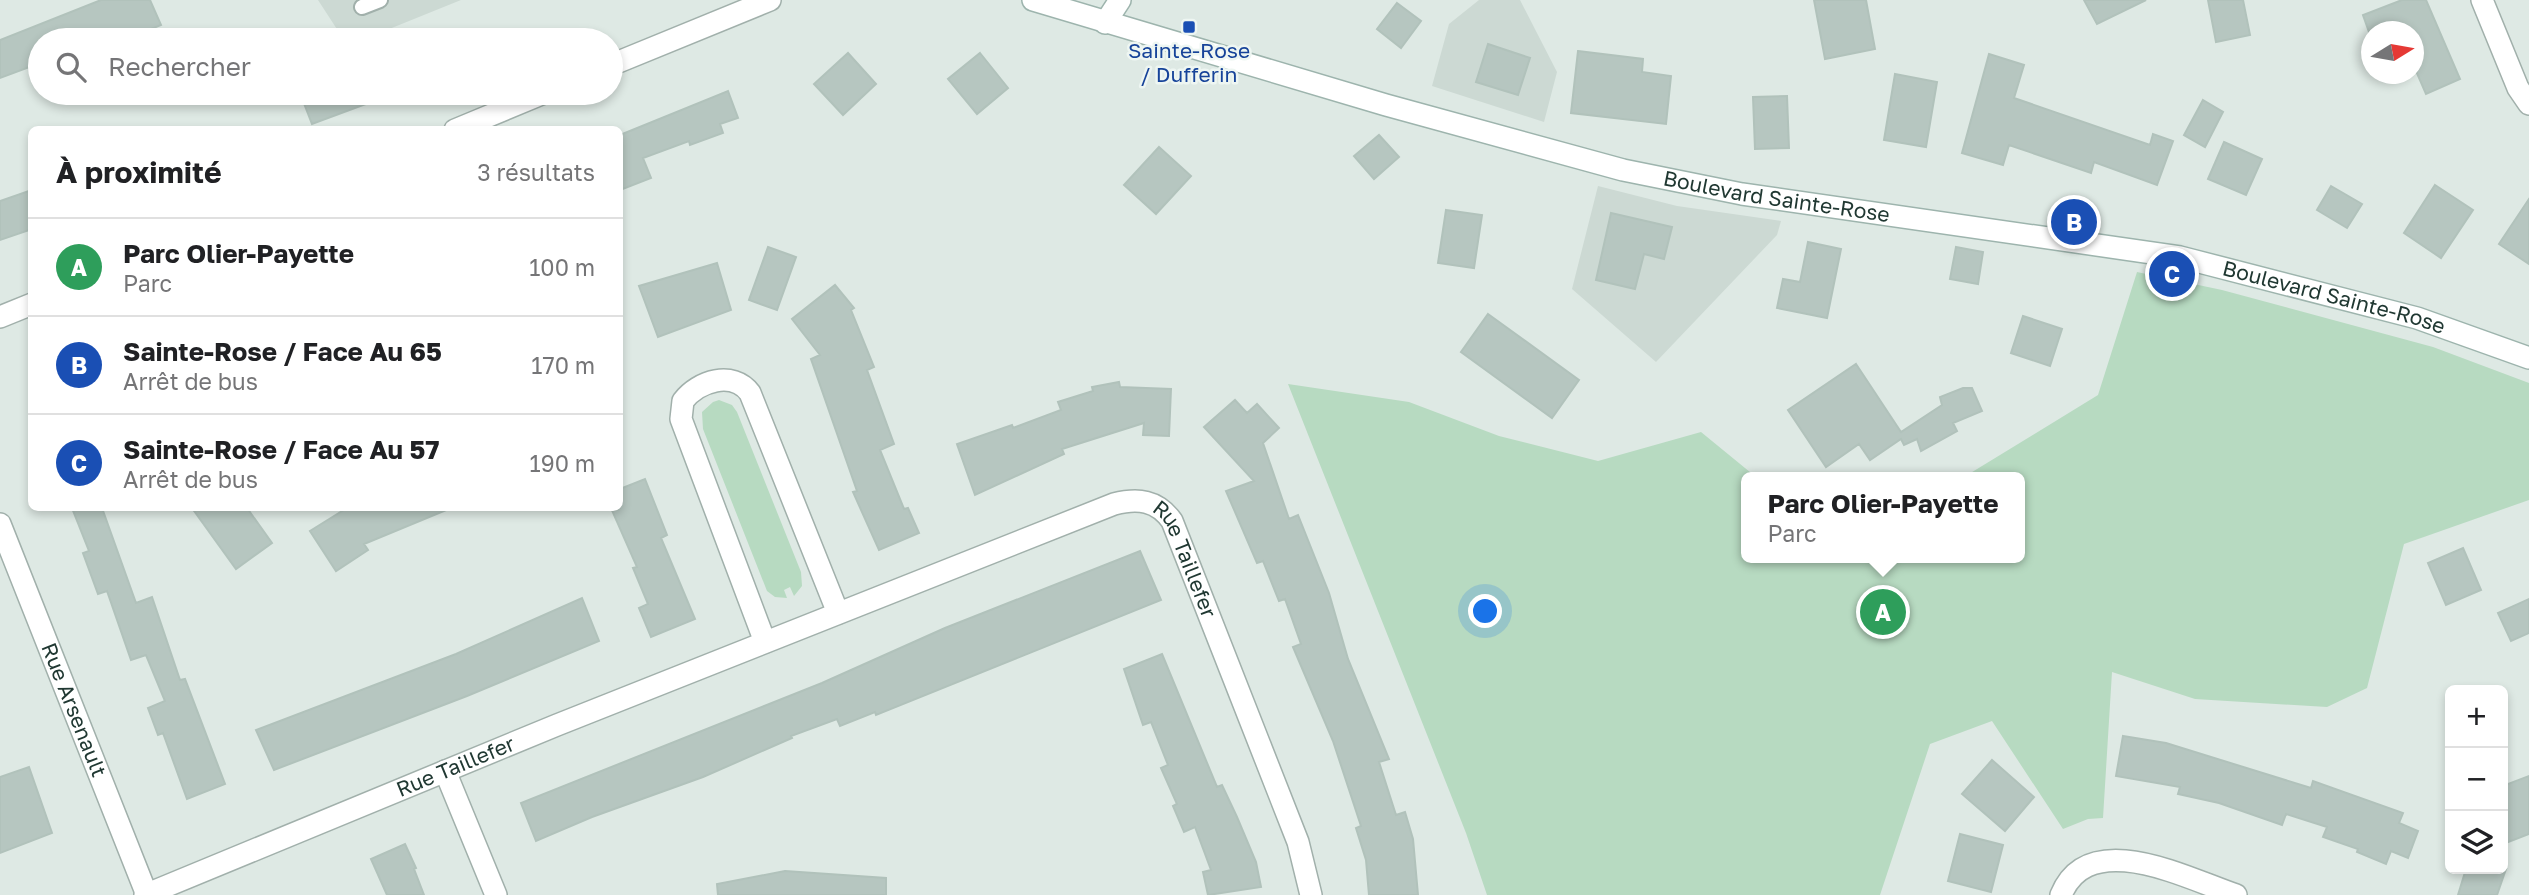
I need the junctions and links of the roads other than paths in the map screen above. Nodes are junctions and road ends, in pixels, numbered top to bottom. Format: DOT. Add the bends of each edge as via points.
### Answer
graph roads {
  1 [pos="380,0"];
  2 [pos="770,0"];
  3 [pos="1033,0"];
  4 [pos="1120,0"];
  5 [pos="2482,0"];
  6 [pos="362,7"];
  7 [pos="1105,23"];
  8 [pos="623,60"];
  9 [pos="2529,104"];
  10 [pos="515,105"];
  11 [pos="464,126"];
  12 [pos="28,306"];
  13 [pos="0,317"];
  14 [pos="2529,358"];
  15 [pos="1,531"];
  16 [pos="838,612"];
  17 [pos="765,642"];
  18 [pos="445,771"];
  19 [pos="147,895"];
  20 [pos="496,895"];
  21 [pos="1311,895"];
  22 [pos="2061,895"];
  23 [pos="2236,895"];
  1 -- 6 [label="lane"];
  2 -- 8 [label="street"];
  3 -- 7 [label="street, Boulevard Sainte-Rose"];
  4 -- 7 [label="street"];
  5 -- 9 [label="street"];
  7 -- 14 [label="street, Boulevard Sainte-Rose" via="1664,180 2180,257 2427,320"];
  10 -- 11 [label="street"];
  12 -- 13 [label="street"];
  15 -- 19 [label="street, Rue Arsenault"];
  16 -- 17 [label="street, Rue Taillefer"];
  16 -- 17 [label="street" via="750,393 729,379 703,386 683,401 681,419"];
  16 -- 21 [label="street, Rue Taillefer" via="1114,504 1135,500 1159,507 1178,534 1298,842"];
  17 -- 18 [label="street, Rue Taillefer"];
  18 -- 19 [label="street, Rue Taillefer"];
  18 -- 20 [label="street"];
  22 -- 23 [label="street" via="2082,869 2111,859 2130,860"];
}
